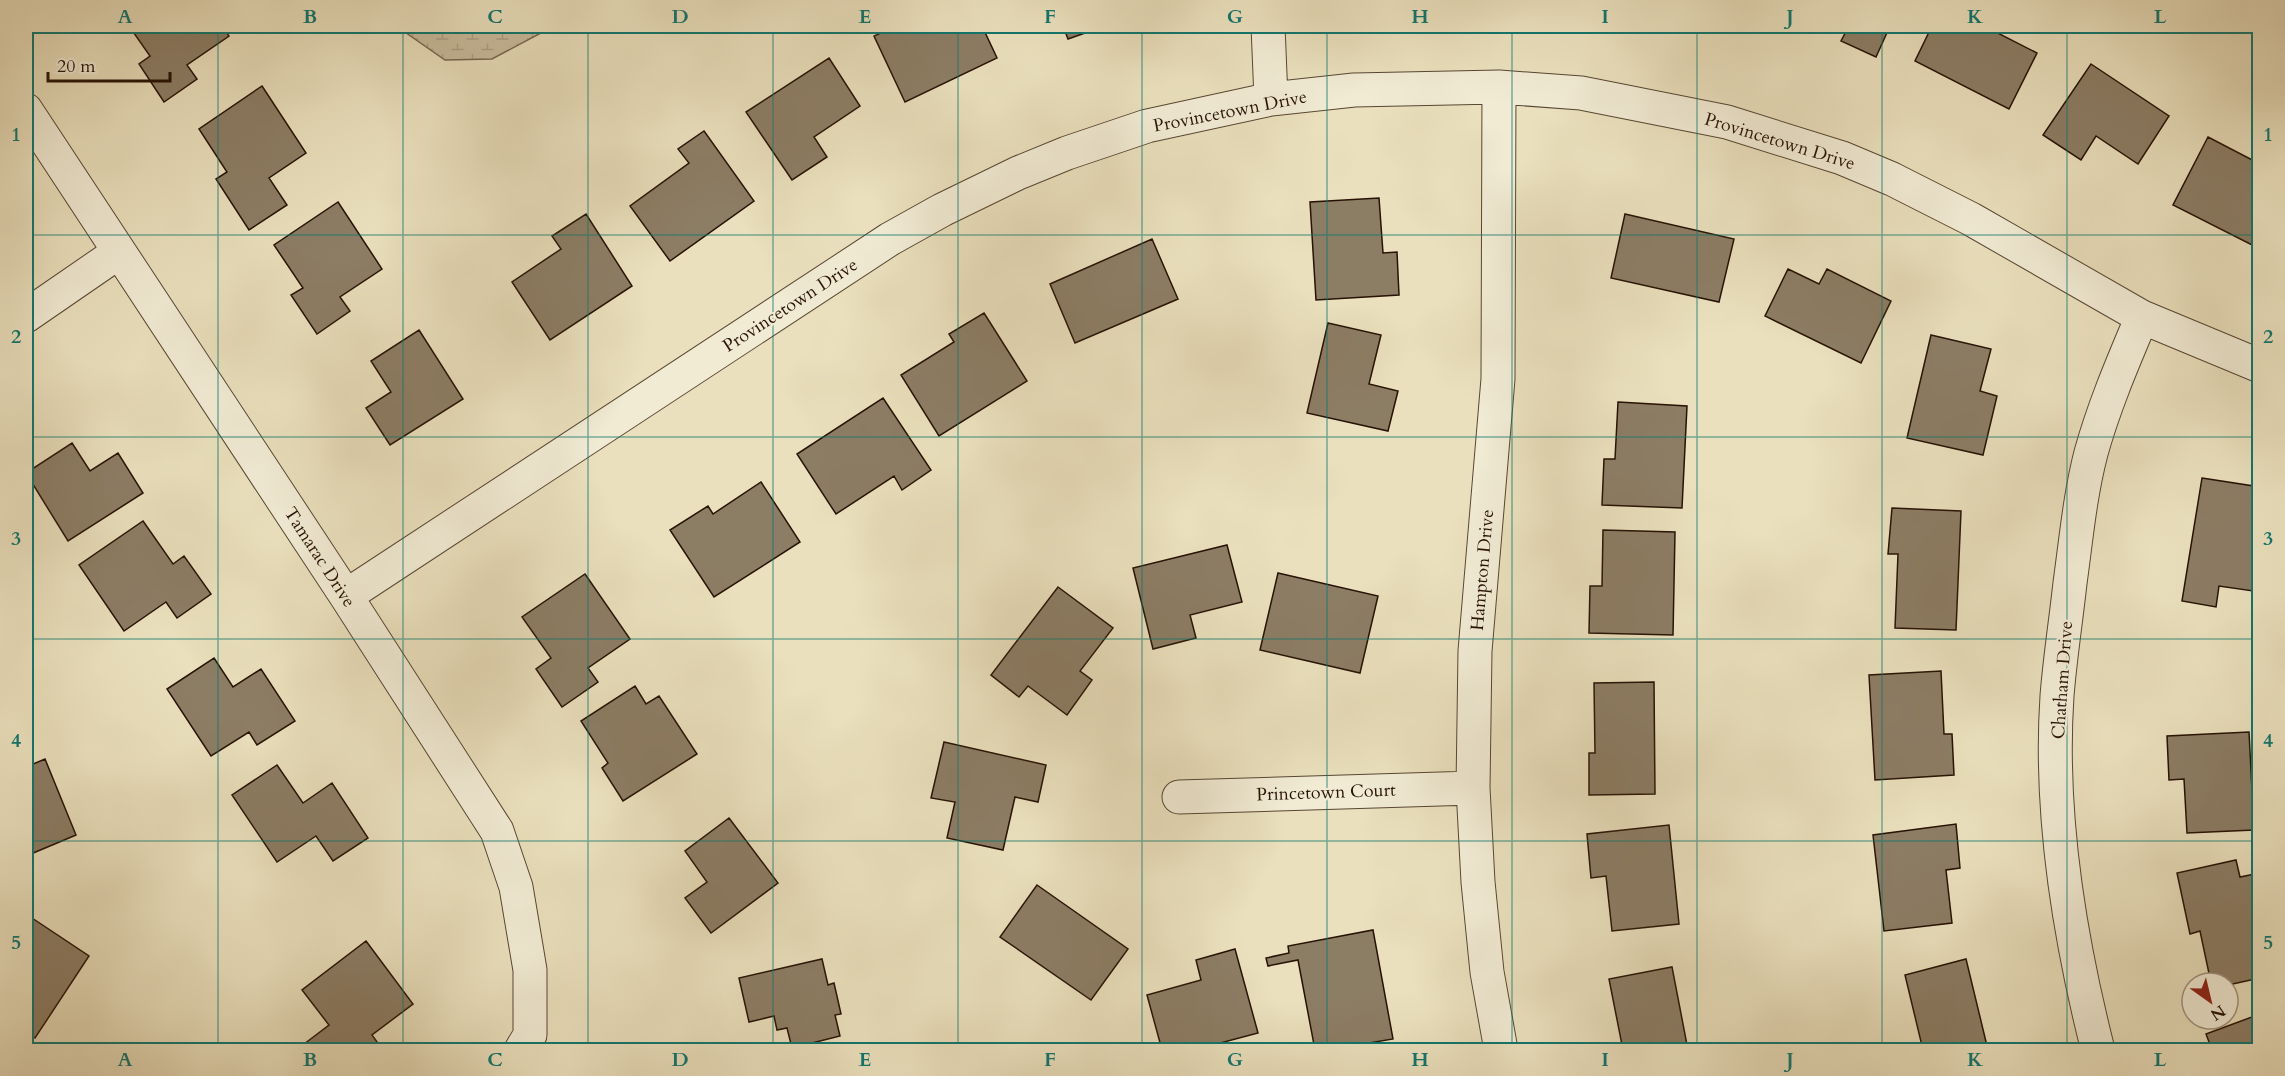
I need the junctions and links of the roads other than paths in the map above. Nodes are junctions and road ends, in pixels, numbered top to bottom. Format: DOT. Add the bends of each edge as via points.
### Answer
graph roads {
  1 [pos="1268,26"];
  2 [pos="1498,87"];
  3 [pos="1271,99"];
  4 [pos="26,110"];
  5 [pos="119,252"];
  6 [pos="26,316"];
  7 [pos="2142,317"];
  8 [pos="2259,366"];
  9 [pos="346,596"];
  10 [pos="1473,788"];
  11 [pos="1179,797"];
  12 [pos="525,1042"];
  13 [pos="1501,1050"];
  14 [pos="2098,1050"];
  1 -- 3 [label="street"];
  2 -- 3 [label="street, Provincetown Drive" via="1354,90"];
  2 -- 7 [label="street, Provincetown Drive" via="1581,93 1727,122 1842,158 1971,219"];
  2 -- 10 [label="street, Hampton Drive" via="1498,378 1476,651"];
  3 -- 9 [label="street, Provincetown Drive" via="1147,126 1018,173 942,210 890,239"];
  4 -- 5 [label="street, Tamarac Drive"];
  5 -- 6 [label="street"];
  5 -- 9 [label="street, Tamarac Drive"];
  7 -- 8 [label="street, Provincetown Drive"];
  7 -- 14 [label="street, Chatham Drive" via="2111,390 2091,454 2077,528 2057,697 2059,811 2068,908 2081,986"];
  9 -- 12 [label="street, Tamarac Drive" via="497,831 516,887 530,970"];
  10 -- 11 [label="street, Princetown Court"];
  10 -- 13 [label="street, Hampton Drive" via="1487,972"];
}
